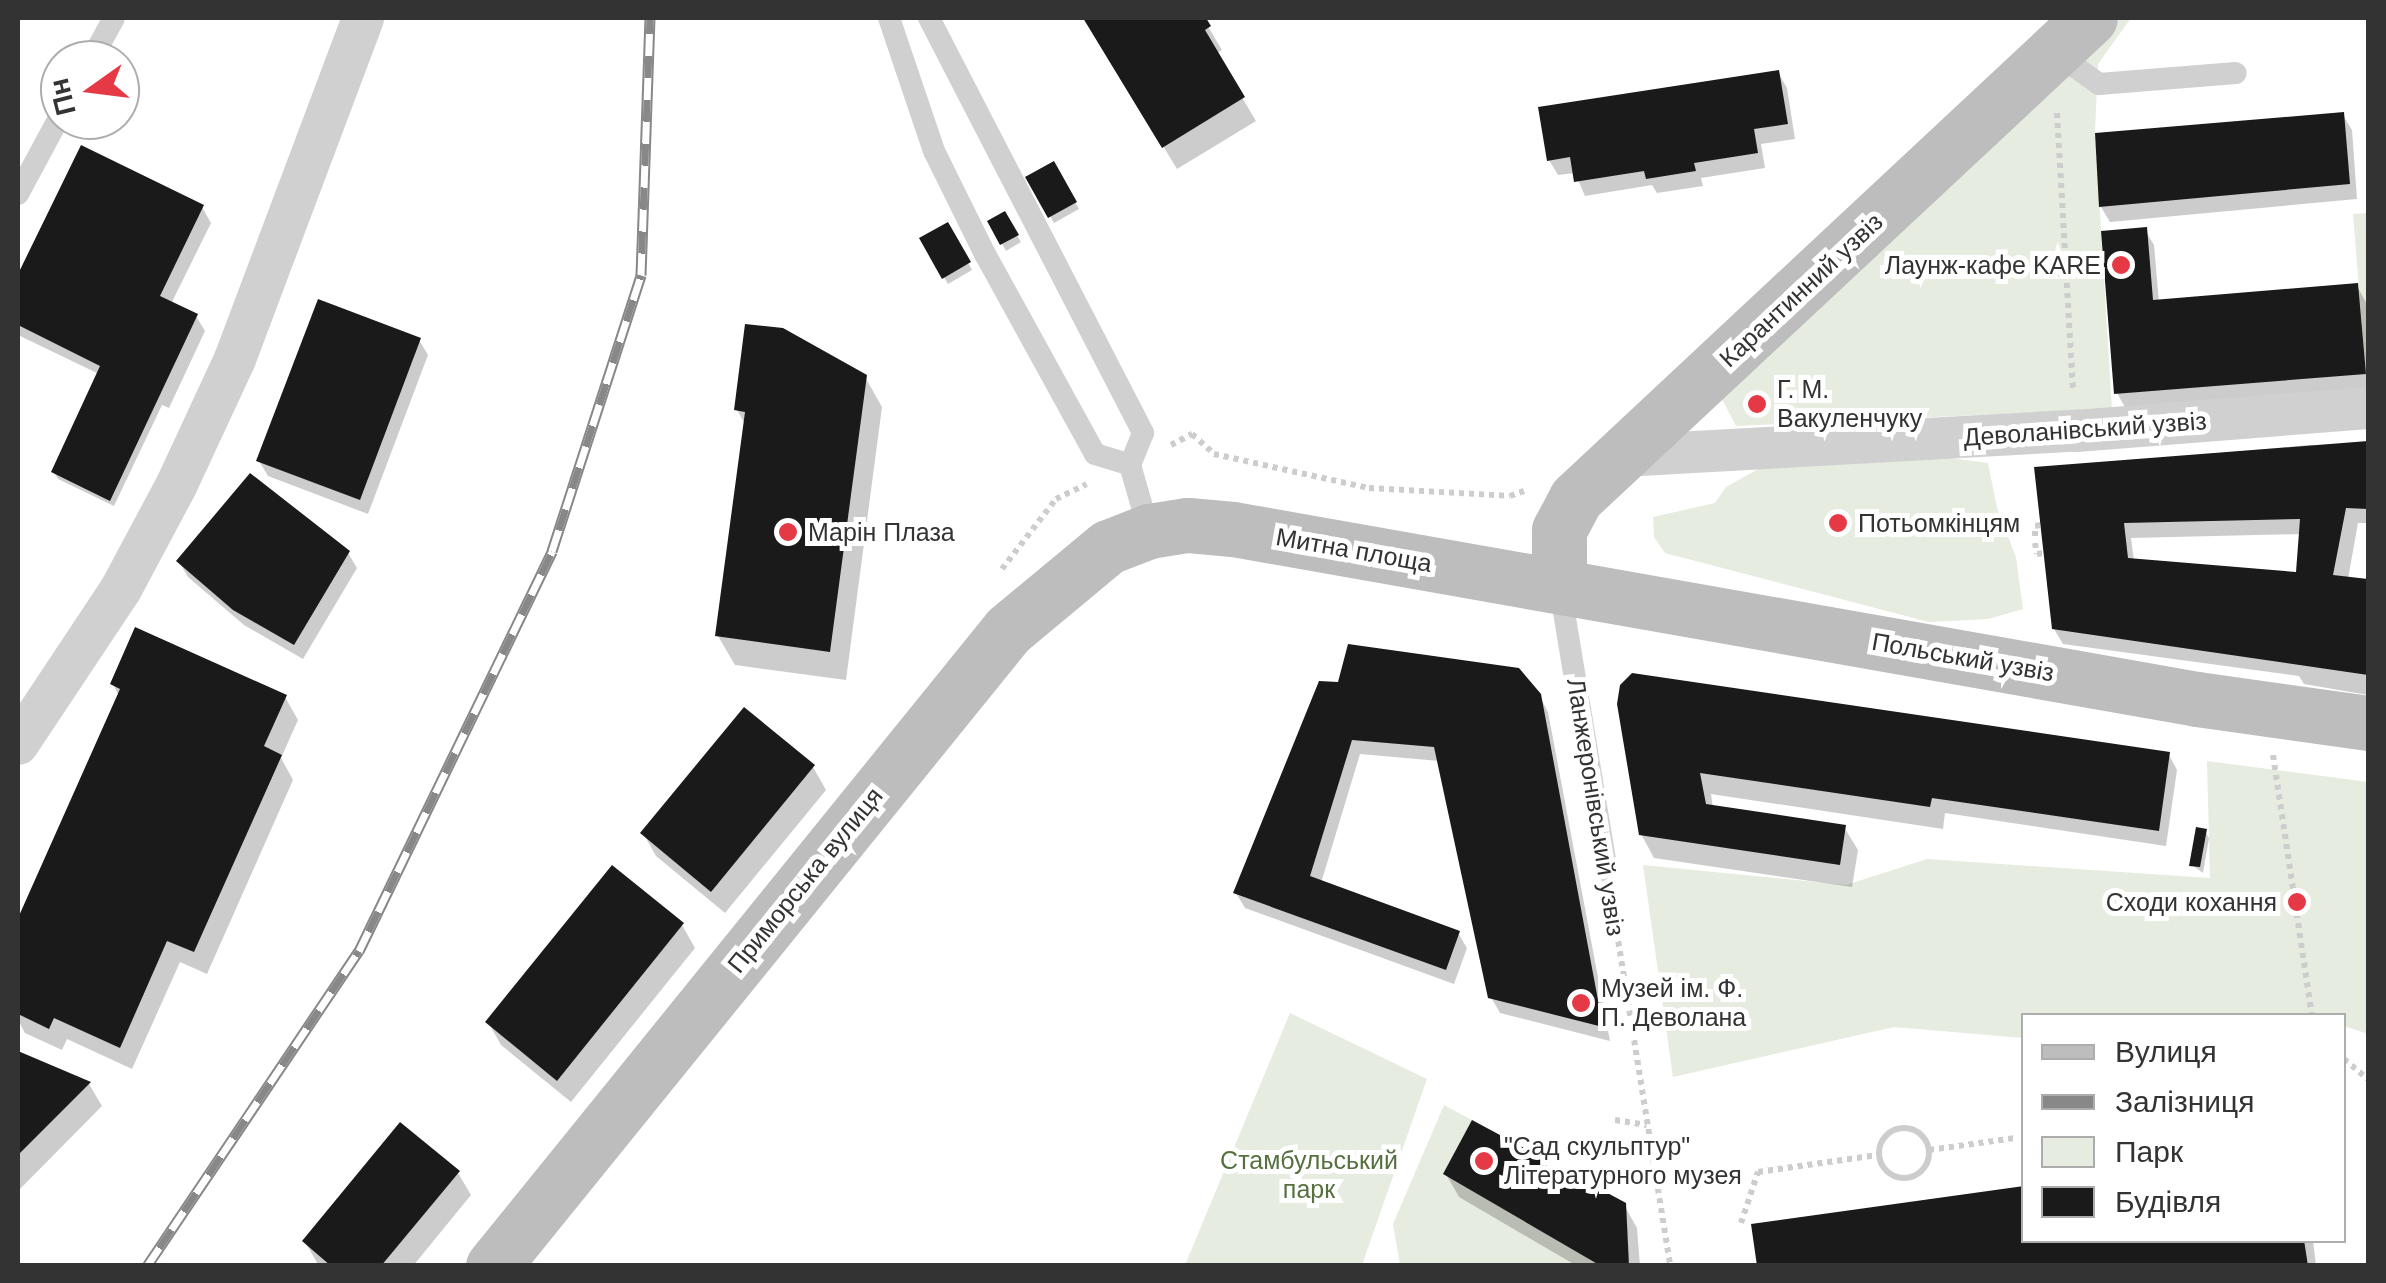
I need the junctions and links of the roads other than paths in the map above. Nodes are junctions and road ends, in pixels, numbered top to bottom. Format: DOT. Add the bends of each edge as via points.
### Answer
graph roads {
  1 [pos="114,18"];
  2 [pos="362,18"];
  3 [pos="889,18"];
  4 [pos="929,18"];
  5 [pos="2073,35"];
  6 [pos="102,40"];
  7 [pos="2236,73"];
  8 [pos="47,140"];
  9 [pos="18,194"];
  10 [pos="2368,408"];
  11 [pos="1622,456"];
  12 [pos="1130,465"];
  13 [pos="1148,531"];
  14 [pos="1559,585"];
  15 [pos="2368,723"];
  16 [pos="18,744"];
  17 [pos="1607,871"];
  18 [pos="493,1266"];
  1 -- 6 [label="lane"];
  2 -- 16 [label="street" via="234,359 177,484 121,589"];
  3 -- 12 [label="lane" via="934,151 994,270 1095,454"];
  4 -- 12 [label="lane" via="1143,433"];
  5 -- 7 [label="lane" via="2099,84"];
  5 -- 11 [label="main road, Карантинний узвіз"];
  8 -- 9 [label="lane"];
  10 -- 11 [label="street, Деволанівський узвіз"];
  11 -- 14 [label="main road, Карантинний узвіз" via="1565,514"];
  12 -- 13 [label="lane"];
  13 -- 14 [label="main road, Митна площа" via="1188,525 1233,529"];
  13 -- 18 [label="main road, Приморська вулиця" via="1108,547 1008,630"];
  14 -- 15 [label="main road, Польський узвіз"];
  14 -- 17 [label="lane, Ланжеронівський узвіз"];
}
